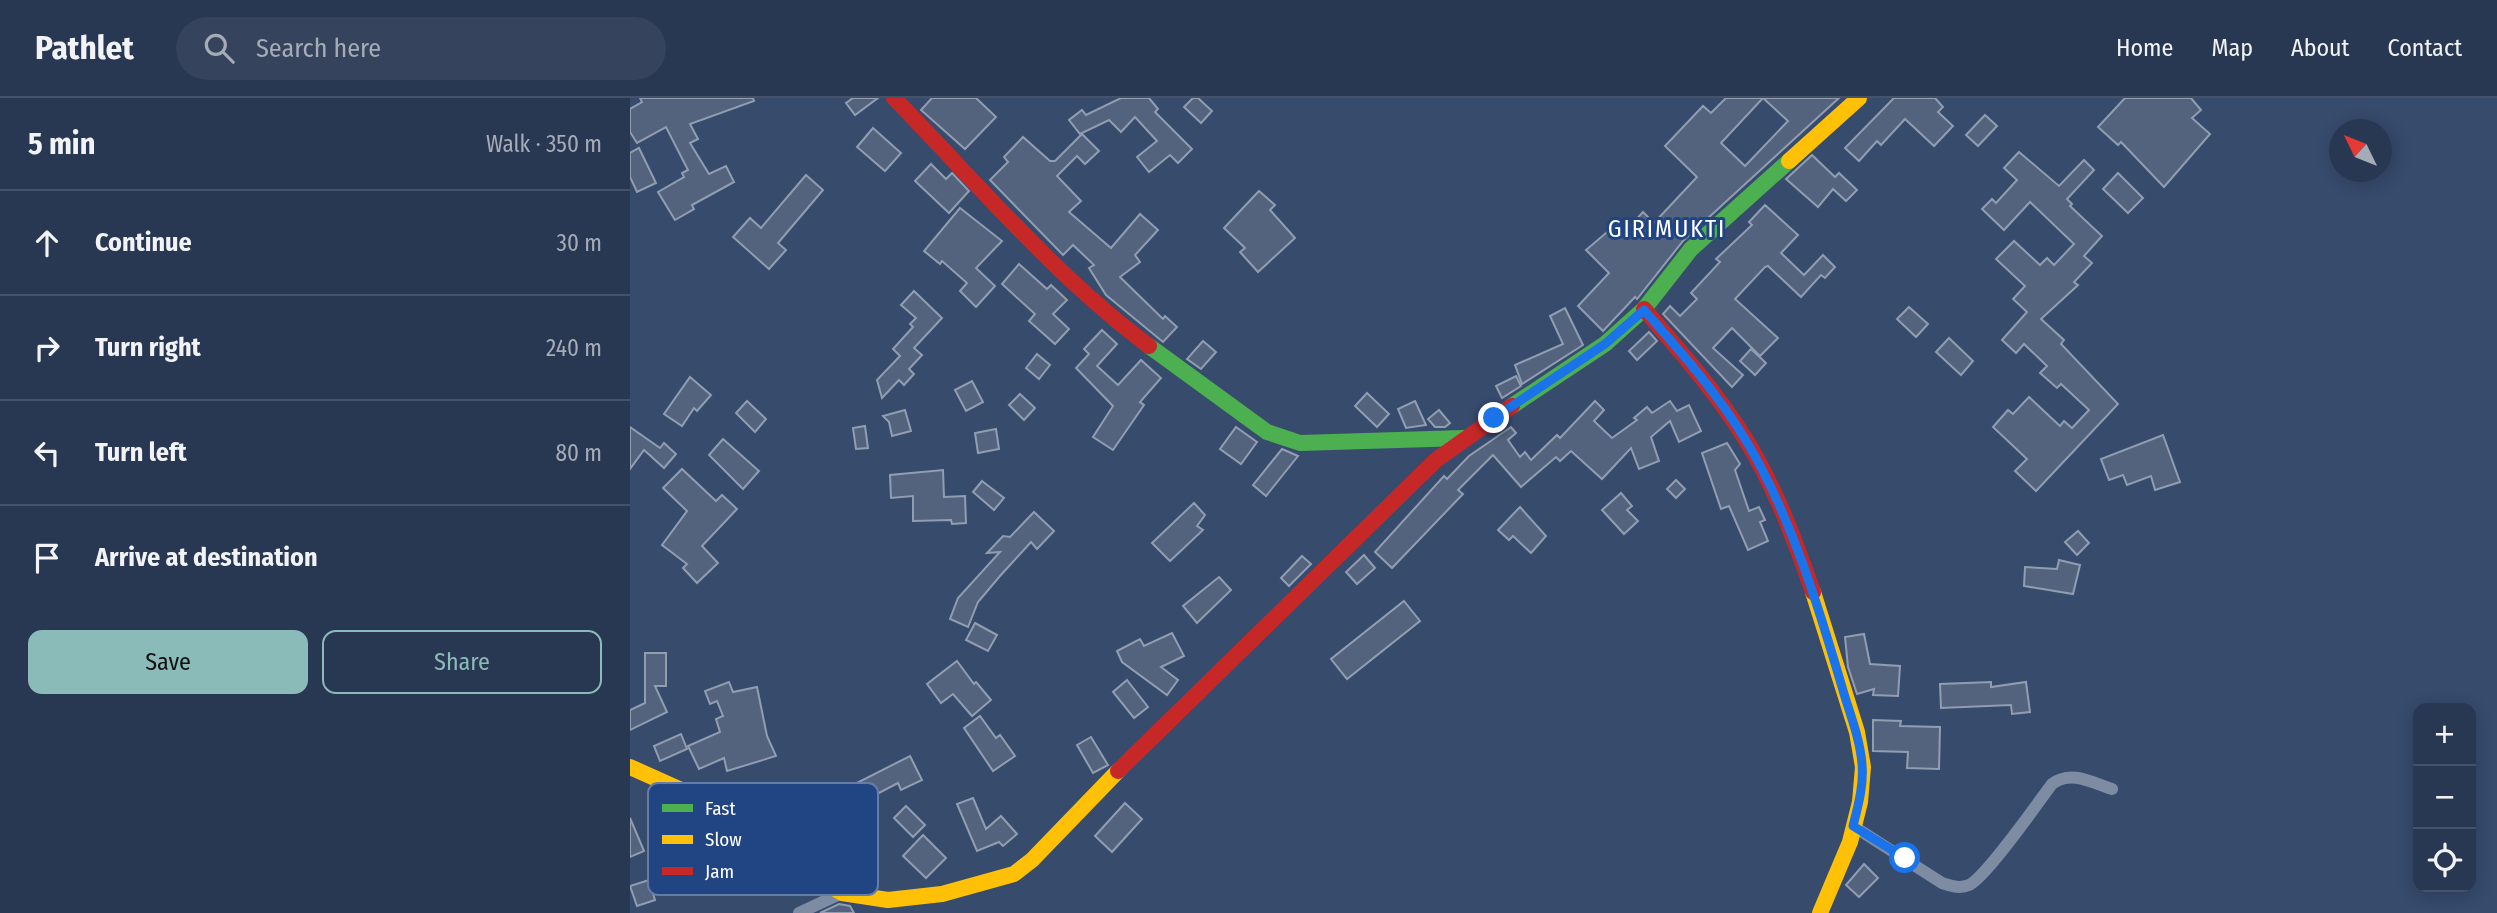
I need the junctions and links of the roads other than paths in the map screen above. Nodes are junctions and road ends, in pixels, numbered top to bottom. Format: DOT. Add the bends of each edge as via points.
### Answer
graph roads {
  1 [pos="894,98"];
  2 [pos="1859,98"];
  3 [pos="1644,310"];
  4 [pos="1463,438"];
  5 [pos="630,767"];
  6 [pos="666,783"];
  7 [pos="2112,789"];
  8 [pos="1853,826"];
  9 [pos="838,895"];
  10 [pos="855,895"];
  11 [pos="799,913"];
  12 [pos="1820,913"];
  1 -- 4 [label="street" via="1125,328 1267,432 1300,443"];
  2 -- 3 [label="street" via="1691,250"];
  3 -- 4 [label="street" via="1583,360"];
  3 -- 8 [label="street" via="1695,368 1742,434 1790,535 1860,748 1863,766"];
  4 -- 10 [label="street" via="1175,712 1014,874 968,889 888,900"];
  5 -- 6 [label="street"];
  7 -- 8 [label="street" via="2061,777 1971,884 1957,888"];
  8 -- 12 [label="street"];
  9 -- 11 [label="street"];
}
